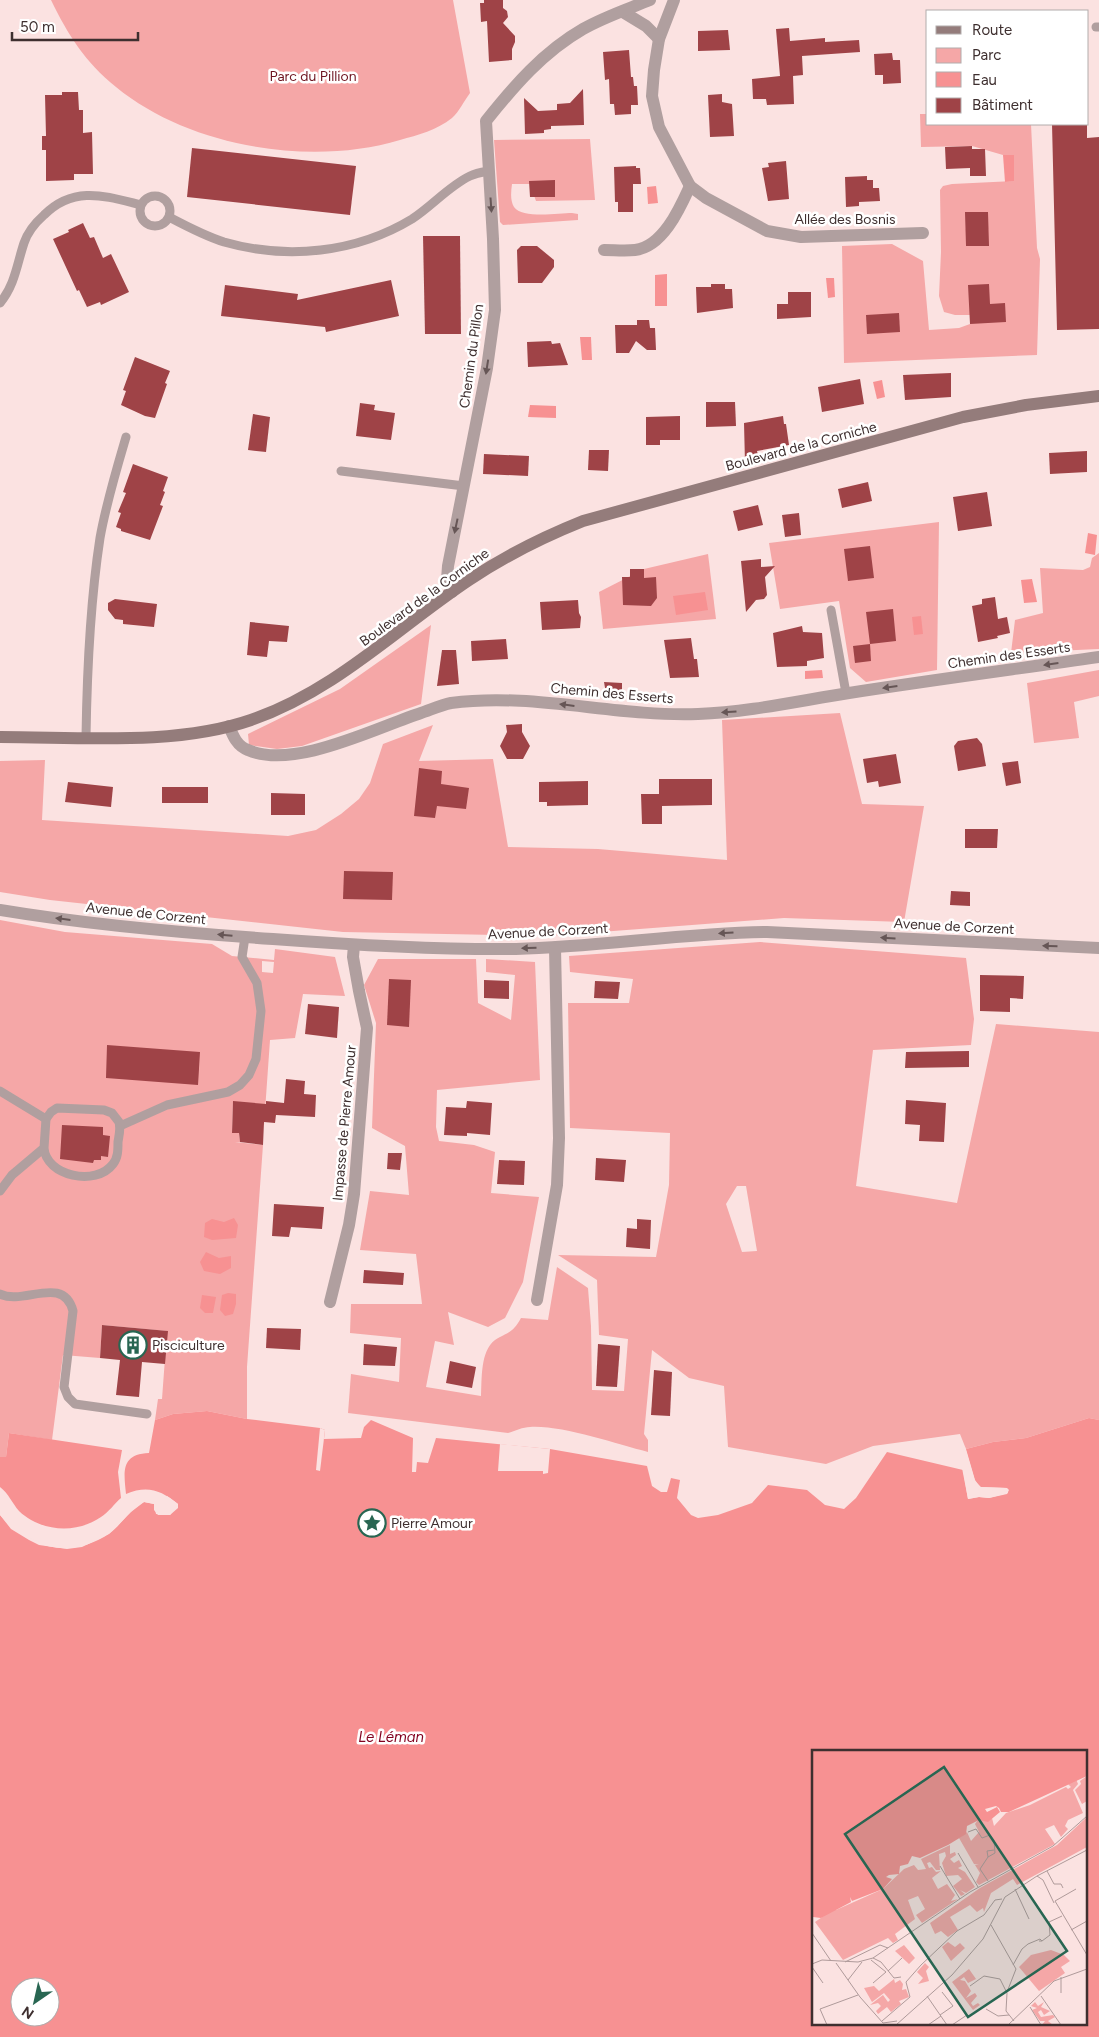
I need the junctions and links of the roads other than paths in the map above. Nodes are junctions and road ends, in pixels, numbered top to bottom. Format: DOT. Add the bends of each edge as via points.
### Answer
graph roads {
  1 [pos="650,0"];
  2 [pos="674,0"];
  3 [pos="623,12"];
  4 [pos="659,39"];
  5 [pos="489,171"];
  6 [pos="690,186"];
  7 [pos="141,205"];
  8 [pos="169,216"];
  9 [pos="923,233"];
  10 [pos="604,250"];
  11 [pos="0,303"];
  12 [pos="1099,396"];
  13 [pos="126,438"];
  14 [pos="341,471"];
  15 [pos="464,486"];
  16 [pos="452,592"];
  17 [pos="831,610"];
  18 [pos="1099,657"];
  19 [pos="846,693"];
  20 [pos="229,726"];
  21 [pos="0,737"];
  22 [pos="86,737"];
  23 [pos="0,910"];
  24 [pos="244,937"];
  25 [pos="354,944"];
  26 [pos="555,948"];
  27 [pos="1099,948"];
  28 [pos="0,1091"];
  29 [pos="46,1119"];
  30 [pos="120,1126"];
  31 [pos="44,1148"];
  32 [pos="0,1191"];
  33 [pos="0,1294"];
  34 [pos="537,1300"];
  35 [pos="330,1302"];
  36 [pos="147,1414"];
  1 -- 3 [label="street"];
  2 -- 4 [label="street, Allée des Bosnis"];
  3 -- 4 [label="street" via="646,26"];
  3 -- 5 [label="street, Chemin du Pillon" via="584,28 520,79 486,121"];
  4 -- 6 [label="street, Allée des Bosnis" via="652,96 659,127"];
  5 -- 8 [label="lane" via="471,175 414,218 392,230 338,249 262,250 223,242"];
  5 -- 15 [label="street, Chemin du Pillon, one-way" via="495,310"];
  6 -- 9 [label="street, Allée des Bosnis" via="767,231 802,237"];
  6 -- 10 [label="street" via="670,224 656,240 638,250"];
  7 -- 8 [label="lane" via="149,197 160,197 169,205"];
  7 -- 8 [label="lane" via="141,218 150,226 162,225"];
  7 -- 11 [label="lane" via="101,195 72,197 52,206 29,231 9,291"];
  12 -- 16 [label="street, Boulevard de la Corniche" via="963,417 583,521 527,545"];
  13 -- 22 [label="lane" via="100,537 89,654"];
  14 -- 15 [label="lane"];
  15 -- 16 [label="street, Chemin du Pillon, one-way" via="448,566 447,580"];
  16 -- 20 [label="street, Boulevard de la Corniche" via="321,688 273,712"];
  17 -- 19 [label="lane"];
  18 -- 19 [label="street, Chemin des Esserts, one-way"];
  19 -- 20 [label="street, Chemin des Esserts, one-way" via="740,711 695,714 637,713 546,702 448,704 305,753 270,755 247,750 236,742"];
  20 -- 22 [label="street, Boulevard de la Corniche" via="168,735"];
  21 -- 22 [label="street, Boulevard de la Corniche"];
  24 -- 23 [label="street, Avenue de Corzent, one-way" via="67,920"];
  24 -- 25 [label="street, Avenue de Corzent"];
  24 -- 30 [label="lane" via="242,957 257,983 262,1012 256,1059 249,1075 228,1092 167,1105"];
  26 -- 25 [label="street, Avenue de Corzent, one-way" via="446,950"];
  25 -- 35 [label="street, Impasse de Pierre Amour" via="358,991 367,1028 354,1194"];
  27 -- 26 [label="street, Avenue de Corzent, one-way" via="767,932"];
  26 -- 34 [label="street" via="557,1185"];
  28 -- 29 [label="lane"];
  29 -- 30 [label="lane" via="61,1107 104,1110 115,1115"];
  29 -- 31 [label="lane"];
  30 -- 31 [label="lane" via="114,1163 96,1175 77,1175 56,1169 45,1157"];
  31 -- 32 [label="lane" via="12,1175"];
  33 -- 36 [label="lane" via="14,1298 48,1292 63,1296 73,1312 64,1387 68,1397 80,1405"];
}
